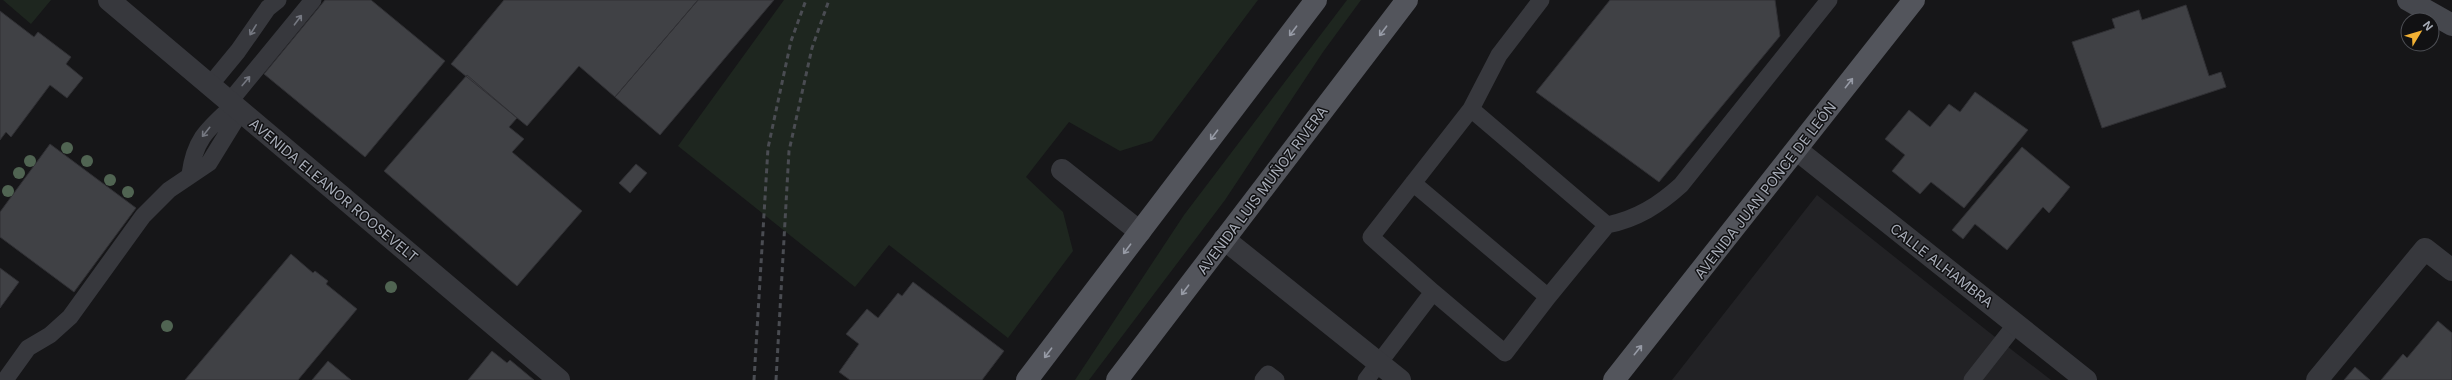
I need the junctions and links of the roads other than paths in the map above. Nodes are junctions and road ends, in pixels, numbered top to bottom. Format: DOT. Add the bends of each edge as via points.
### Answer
graph roads {
  1 [pos="109,0"];
  2 [pos="278,0"];
  3 [pos="313,0"];
  4 [pos="1316,0"];
  5 [pos="1407,0"];
  6 [pos="1541,0"];
  7 [pos="1829,0"];
  8 [pos="1914,0"];
  9 [pos="2408,0"];
  10 [pos="2452,25"];
  11 [pos="210,85"];
  12 [pos="235,106"];
  13 [pos="1471,109"];
  14 [pos="1797,150"];
  15 [pos="1062,170"];
  16 [pos="1413,183"];
  17 [pos="1607,225"];
  18 [pos="1140,232"];
  19 [pos="1224,239"];
  20 [pos="2452,270"];
  21 [pos="1433,292"];
  22 [pos="1548,297"];
  23 [pos="2016,324"];
  24 [pos="1380,363"];
  25 [pos="6,380"];
  26 [pos="558,380"];
  27 [pos="1027,380"];
  28 [pos="1117,380"];
  29 [pos="1263,380"];
  30 [pos="1276,380"];
  31 [pos="1366,380"];
  32 [pos="1400,380"];
  33 [pos="1614,380"];
  34 [pos="1972,380"];
  35 [pos="2086,380"];
  36 [pos="2317,380"];
  1 -- 11 [label="street, AVENIDA ELEANOR ROOSEVELT"];
  2 -- 11 [label="lane, one-way" via="268,8"];
  12 -- 3 [label="lane, one-way"];
  4 -- 18 [label="main road, one-way"];
  5 -- 19 [label="main road, AVENIDA LUIS MUÑOZ RIVERA, one-way"];
  6 -- 13 [label="lane" via="1499,55"];
  7 -- 17 [label="lane" via="1681,185 1662,203 1627,221"];
  14 -- 8 [label="main road, AVENIDA JUAN PONCE DE LEÓN, one-way"];
  9 -- 10 [label="main road"];
  11 -- 12 [label="street, AVENIDA ELEANOR ROOSEVELT"];
  12 -- 25 [label="lane" via="204,135 194,151 190,174 168,190 143,216 70,317 50,335 28,348"];
  12 -- 26 [label="street, AVENIDA ELEANOR ROOSEVELT"];
  13 -- 16 [label="lane"];
  13 -- 17 [label="lane"];
  14 -- 23 [label="street, CALLE ALHAMBRA"];
  33 -- 14 [label="main road, AVENIDA JUAN PONCE DE LEÓN, one-way"];
  15 -- 18 [label="street"];
  16 -- 21 [label="lane" via="1371,238"];
  16 -- 22 [label="lane"];
  17 -- 22 [label="lane"];
  18 -- 27 [label="main road, one-way"];
  19 -- 24 [label="street"];
  19 -- 28 [label="main road, AVENIDA LUIS MUÑOZ RIVERA, one-way"];
  20 -- 36 [label="street" via="2425,249"];
  21 -- 22 [label="lane" via="1505,353"];
  21 -- 24 [label="lane"];
  23 -- 34 [label="lane"];
  23 -- 35 [label="street, CALLE ALHAMBRA"];
  24 -- 31 [label="lane"];
  24 -- 32 [label="street"];
  29 -- 30 [label="lane" via="1268,374"];
}
